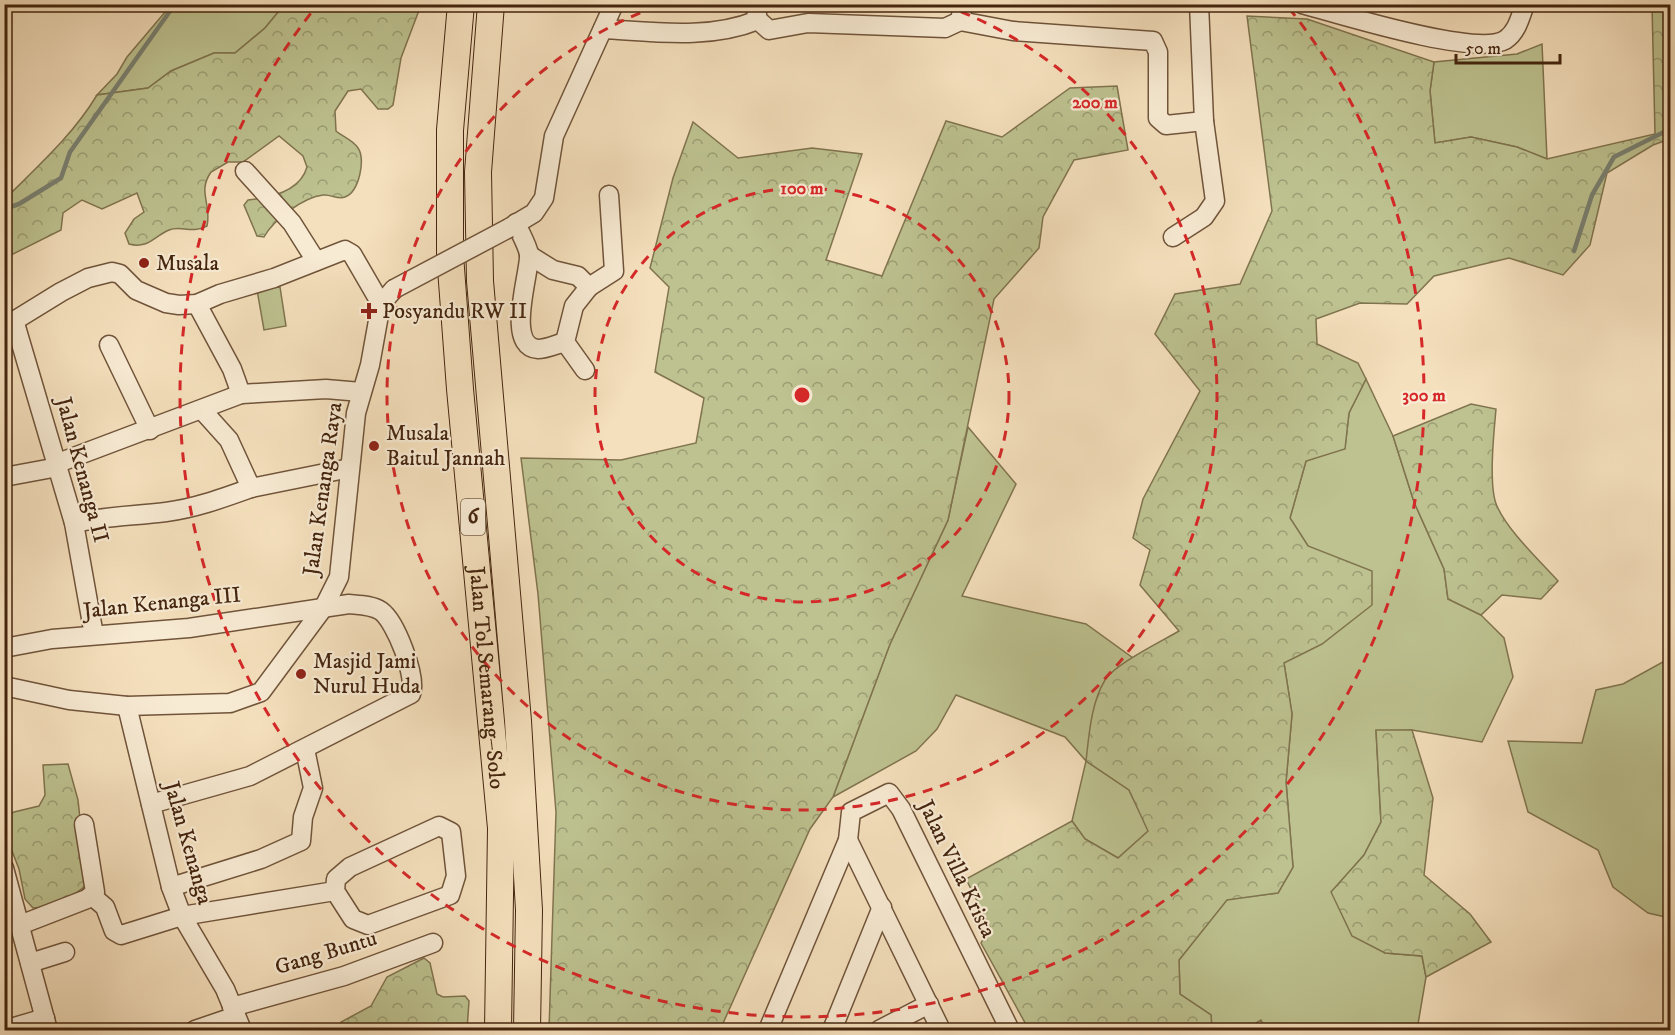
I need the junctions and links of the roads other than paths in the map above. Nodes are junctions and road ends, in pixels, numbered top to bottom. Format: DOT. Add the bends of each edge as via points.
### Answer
graph roads {
  1 [pos="461,4"];
  2 [pos="491,4"];
  3 [pos="614,4"];
  4 [pos="1199,4"];
  5 [pos="1302,4"];
  6 [pos="1525,4"];
  7 [pos="756,12"];
  8 [pos="962,13"];
  9 [pos="603,29"];
  10 [pos="1204,121"];
  11 [pos="245,171"];
  12 [pos="609,195"];
  13 [pos="513,226"];
  14 [pos="1173,237"];
  15 [pos="529,255"];
  16 [pos="316,261"];
  17 [pos="589,287"];
  18 [pos="197,304"];
  19 [pos="381,304"];
  20 [pos="9,324"];
  21 [pos="565,342"];
  22 [pos="109,345"];
  23 [pos="585,370"];
  24 [pos="361,392"];
  25 [pos="241,394"];
  26 [pos="202,410"];
  27 [pos="150,430"];
  28 [pos="58,465"];
  29 [pos="350,468"];
  30 [pos="4,477"];
  31 [pos="251,488"];
  32 [pos="74,523"];
  33 [pos="324,607"];
  34 [pos="94,635"];
  35 [pos="4,648"];
  36 [pos="4,686"];
  37 [pos="128,706"];
  38 [pos="305,749"];
  39 [pos="151,804"];
  40 [pos="84,824"];
  41 [pos="848,840"];
  42 [pos="4,868"];
  43 [pos="171,887"];
  44 [pos="335,891"];
  45 [pos="92,896"];
  46 [pos="882,907"];
  47 [pos="182,916"];
  48 [pos="20,925"];
  49 [pos="433,943"];
  50 [pos="65,952"];
  51 [pos="30,963"];
  52 [pos="929,1004"];
  53 [pos="236,1018"];
  54 [pos="46,1024"];
  55 [pos="4,1030"];
  56 [pos="195,1030"];
  57 [pos="498,1030"];
  58 [pos="527,1030"];
  59 [pos="768,1030"];
  60 [pos="832,1030"];
  61 [pos="879,1030"];
  62 [pos="941,1030"];
  63 [pos="1010,1030"];
  1 -- 57 [label="highway, Jalan Tol Semarang–Solo / 6" via="450,130 450,255 501,828"];
  2 -- 58 [label="highway, Jalan Tol Semarang–Solo / 6" via="478,172 480,281 518,721 529,910"];
  3 -- 9 [label="street"];
  4 -- 10 [label="street"];
  5 -- 6 [label="street" via="1442,39 1488,44 1514,32"];
  7 -- 8 [label="street" via="769,30 808,22 945,28"];
  7 -- 9 [label="street" via="734,30 686,34"];
  8 -- 10 [label="street" via="1013,31 1153,41 1158,52 1158,118 1166,125"];
  9 -- 13 [label="street" via="554,136 544,198 534,213"];
  10 -- 14 [label="street" via="1215,201 1204,217"];
  11 -- 16 [label="street" via="292,223"];
  12 -- 17 [label="street" via="614,271"];
  13 -- 15 [label="street"];
  13 -- 19 [label="street, bridge" via="394,289"];
  15 -- 17 [label="street" via="553,270 578,276"];
  15 -- 21 [label="street" via="520,303 523,336 531,347 538,349"];
  16 -- 18 [label="street"];
  16 -- 19 [label="street" via="349,251"];
  17 -- 21 [label="street" via="574,306"];
  18 -- 20 [label="street" via="166,303 136,290 120,274 112,272 37,304"];
  18 -- 25 [label="street"];
  19 -- 24 [label="street, Jalan Kenanga Raya"];
  20 -- 28 [label="street, Jalan Kenanga II"];
  21 -- 23 [label="street"];
  22 -- 27 [label="street"];
  24 -- 25 [label="street" via="326,389"];
  24 -- 29 [label="street, Jalan Kenanga Raya"];
  25 -- 26 [label="street"];
  26 -- 27 [label="street"];
  26 -- 31 [label="street" via="229,440"];
  27 -- 28 [label="street"];
  28 -- 30 [label="street"];
  28 -- 32 [label="street, Jalan Kenanga II"];
  29 -- 31 [label="street"];
  29 -- 33 [label="street, Jalan Kenanga Raya" via="339,577"];
  31 -- 32 [label="street" via="209,504"];
  32 -- 34 [label="street, Jalan Kenanga II"];
  33 -- 34 [label="street, Jalan Kenanga III" via="189,628"];
  33 -- 37 [label="street, Jalan Kenanga Raya" via="261,692 230,703"];
  33 -- 38 [label="street, Jalan Kenanga III" via="349,604 382,612 407,659 413,685 411,694 401,701"];
  34 -- 35 [label="street, Jalan Kenanga III"];
  36 -- 37 [label="street, Jalan Kenanga Raya" via="69,700"];
  37 -- 39 [label="street, Jalan Kenanga"];
  38 -- 39 [label="street, Jalan Kenanga III" via="250,776"];
  38 -- 43 [label="street" via="313,788 303,818 301,841 261,859"];
  39 -- 43 [label="street, Jalan Kenanga"];
  40 -- 45 [label="street" via="95,886"];
  41 -- 46 [label="street"];
  41 -- 59 [label="street, Jalan Villa Krista"];
  41 -- 63 [label="street, Jalan Villa Krista" via="851,812 889,793 896,799"];
  42 -- 48 [label="street"];
  43 -- 47 [label="street, Jalan Kenanga"];
  44 -- 44 [label="street" via="336,879 350,867 439,826 451,832 456,876 450,895 368,925 352,919"];
  44 -- 47 [label="street"];
  45 -- 47 [label="street" via="105,907 114,931 121,935"];
  45 -- 48 [label="street"];
  46 -- 52 [label="street"];
  46 -- 60 [label="street"];
  47 -- 53 [label="street, Jalan Kenanga" via="225,989"];
  48 -- 51 [label="street"];
  49 -- 53 [label="street, Gang Buntu"];
  50 -- 51 [label="street"];
  51 -- 54 [label="street"];
  52 -- 61 [label="street"];
  52 -- 62 [label="street"];
  53 -- 56 [label="street"];
  54 -- 55 [label="street"];
}
